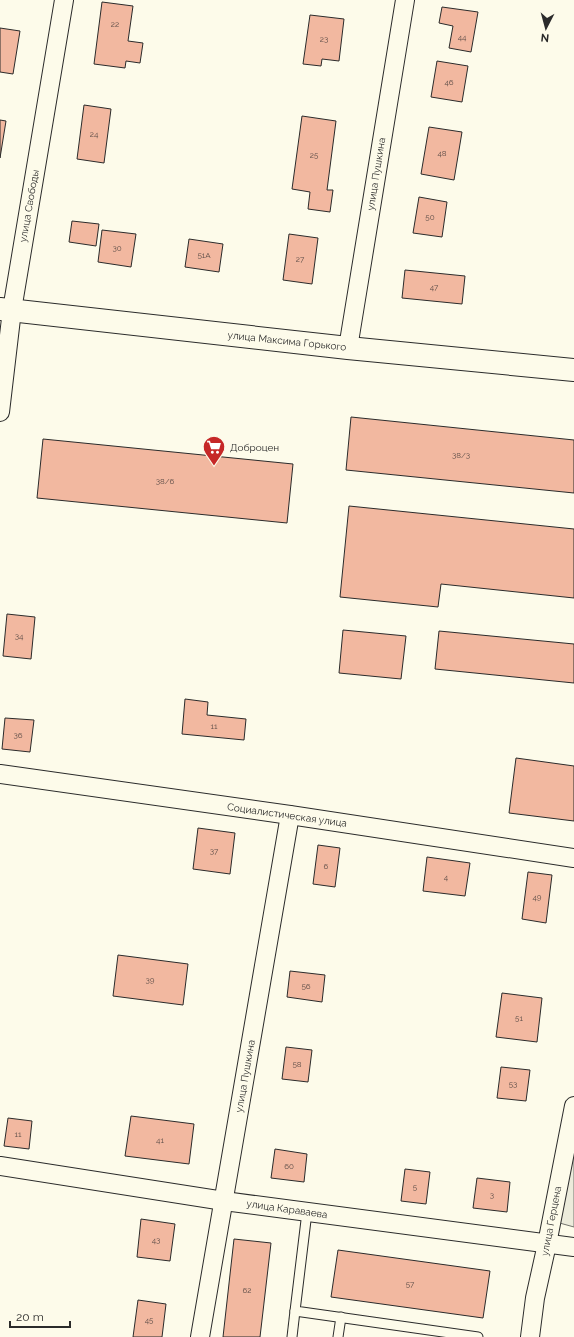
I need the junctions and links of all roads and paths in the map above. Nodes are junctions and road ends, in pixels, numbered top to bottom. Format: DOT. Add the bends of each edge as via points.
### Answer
graph roads {
  1 [pos="64,0"];
  2 [pos="405,0"];
  3 [pos="6,310"];
  4 [pos="348,348"];
  5 [pos="574,370"];
  6 [pos="0,412"];
  7 [pos="0,774"];
  8 [pos="290,815"];
  9 [pos="574,858"];
  10 [pos="574,1106"];
  11 [pos="0,1166"];
  12 [pos="224,1201"];
  13 [pos="307,1212"];
  14 [pos="547,1244"];
  15 [pos="574,1247"];
  16 [pos="295,1310"];
  17 [pos="341,1317"];
  18 [pos="424,1333"];
  19 [pos="200,1337"];
  20 [pos="292,1337"];
  21 [pos="338,1337"];
  22 [pos="478,1337"];
  23 [pos="530,1337"];
  1 -- 3 [label="street, улица Свободы"];
  2 -- 4 [label="street, улица Пушкина"];
  3 -- 4 [label="street, улица Максима Горького"];
  3 -- 6 [label="street, улица Свободы"];
  4 -- 5 [label="street, улица Максима Горького"];
  7 -- 8 [label="street, Социалистическая улица"];
  8 -- 9 [label="street, Социалистическая улица"];
  8 -- 12 [label="street, улица Пушкина"];
  10 -- 14 [label="street, улица Герцена"];
  11 -- 12 [label="street, улица Караваева"];
  12 -- 13 [label="street, улица Караваева"];
  12 -- 19 [label="street, улица Пушкина"];
  13 -- 14 [label="street, улица Караваева"];
  13 -- 16 [label="lane"];
  14 -- 15 [label="street, улица Караваева"];
  14 -- 23 [label="street, улица Герцена" via="535,1298"];
  16 -- 17 [label="lane"];
  16 -- 20 [label="lane"];
  17 -- 18 [label="lane"];
  17 -- 21 [label="lane"];
  18 -- 22 [label="lane"];
}
